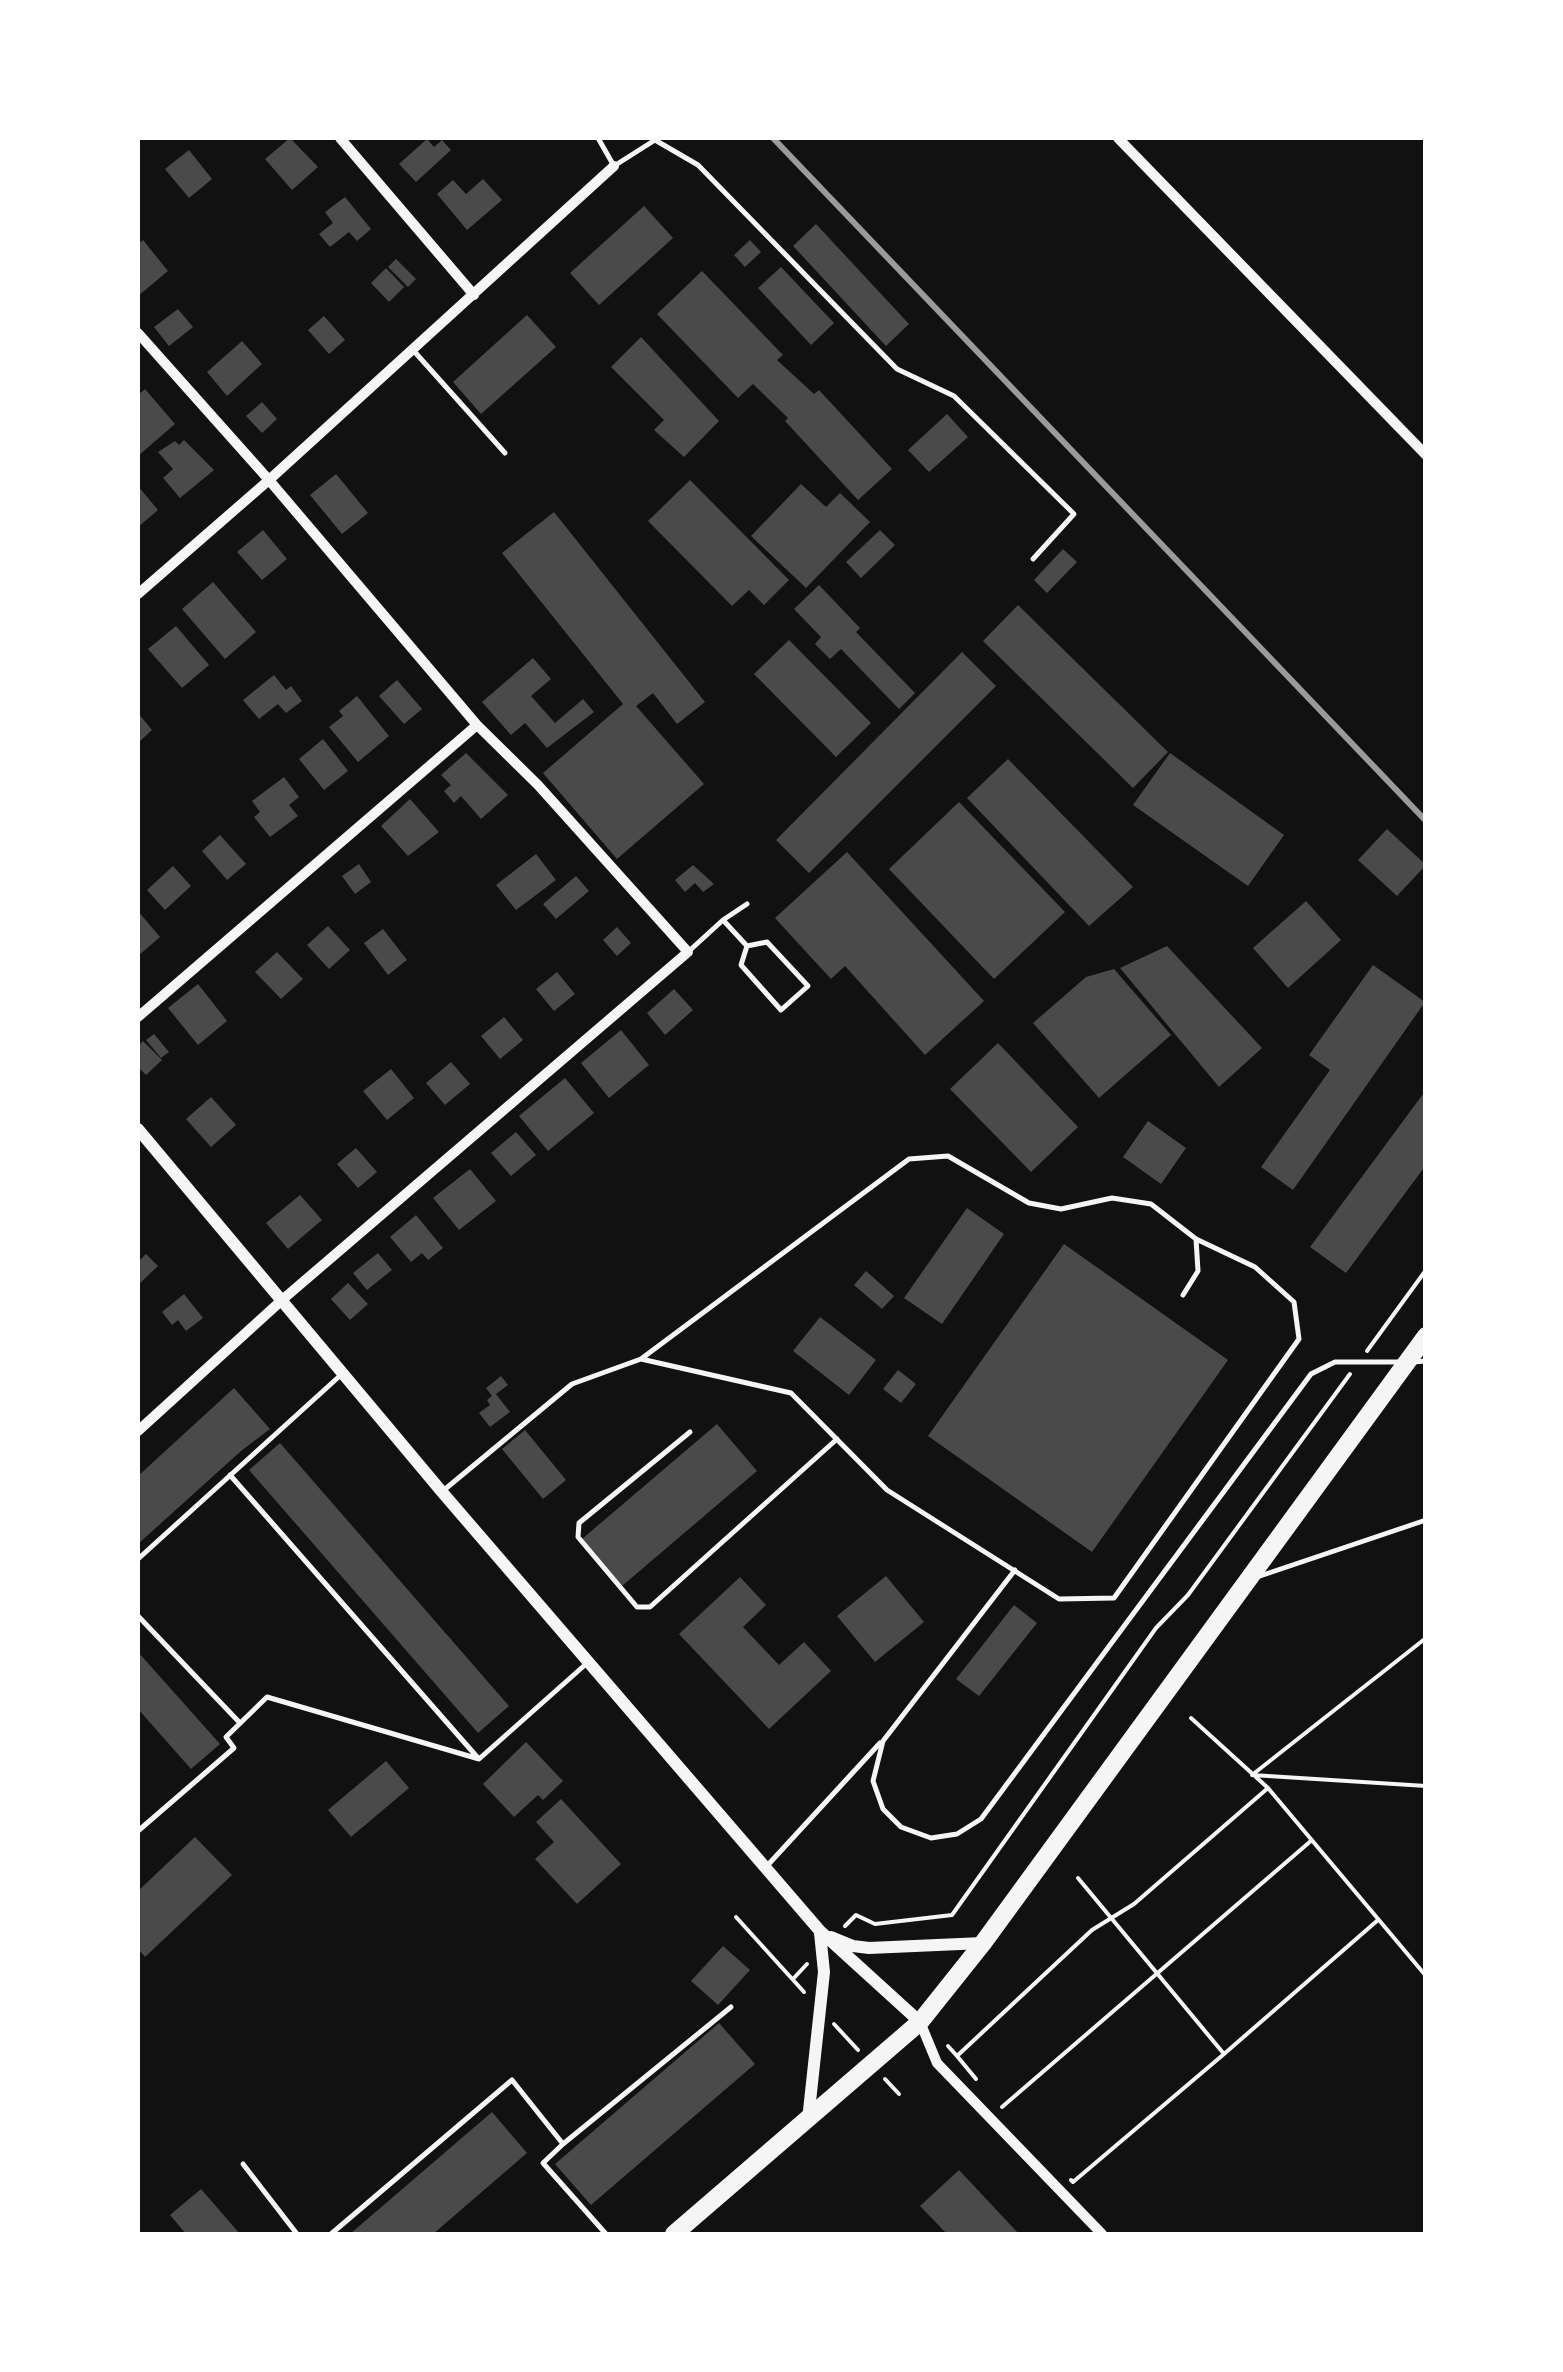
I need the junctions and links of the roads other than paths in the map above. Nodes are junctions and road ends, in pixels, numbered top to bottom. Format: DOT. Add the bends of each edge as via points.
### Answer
graph roads {
  1 [pos="340,138"];
  2 [pos="598,138"];
  3 [pos="1118,138"];
  4 [pos="657,139"];
  5 [pos="614,166"];
  6 [pos="474,295"];
  7 [pos="138,333"];
  8 [pos="413,350"];
  9 [pos="506,453"];
  10 [pos="1426,455"];
  11 [pos="269,480"];
  12 [pos="1034,560"];
  13 [pos="138,594"];
  14 [pos="477,725"];
  15 [pos="748,904"];
  16 [pos="724,920"];
  17 [pos="747,946"];
  18 [pos="688,952"];
  19 [pos="138,1017"];
  20 [pos="138,1129"];
  21 [pos="1196,1239"];
  22 [pos="1183,1294"];
  23 [pos="282,1300"];
  24 [pos="1426,1336"];
  25 [pos="641,1360"];
  26 [pos="1416,1361"];
  27 [pos="342,1373"];
  28 [pos="138,1431"];
  29 [pos="690,1432"];
  30 [pos="837,1439"];
  31 [pos="230,1475"];
  32 [pos="442,1492"];
  33 [pos="1426,1520"];
  34 [pos="138,1559"];
  35 [pos="1014,1570"];
  36 [pos="1245,1581"];
  37 [pos="138,1616"];
  38 [pos="588,1662"];
  39 [pos="240,1723"];
  40 [pos="882,1741"];
  41 [pos="479,1759"];
  42 [pos="138,1831"];
  43 [pos="765,1867"];
  44 [pos="820,1931"];
  45 [pos="983,1943"];
  46 [pos="731,2007"];
  47 [pos="920,2022"];
  48 [pos="808,2120"];
  49 [pos="564,2144"];
  50 [pos="243,2164"];
  51 [pos="297,2234"];
  52 [pos="332,2234"];
  53 [pos="606,2234"];
  54 [pos="674,2234"];
  55 [pos="1102,2234"];
  1 -- 6 [label="street"];
  2 -- 5 [label="lane"];
  3 -- 10 [label="street"];
  4 -- 5 [label="lane"];
  4 -- 12 [label="lane" via="698,165 898,368 954,396 1074,514"];
  5 -- 6 [label="street"];
  6 -- 8 [label="street"];
  7 -- 11 [label="street"];
  8 -- 9 [label="lane"];
  8 -- 11 [label="street"];
  11 -- 13 [label="street"];
  11 -- 14 [label="street"];
  14 -- 18 [label="street"];
  14 -- 19 [label="street"];
  15 -- 16 [label="lane"];
  16 -- 17 [label="lane"];
  16 -- 18 [label="lane"];
  17 -- 17 [label="lane" via="767,942 808,986 782,1010 741,966"];
  18 -- 23 [label="street"];
  20 -- 23 [label="street"];
  21 -- 22 [label="lane" via="1198,1272"];
  21 -- 25 [label="lane" via="1151,1204 1112,1198 1061,1209 1029,1202 948,1156 910,1159"];
  21 -- 35 [label="lane" via="1256,1267 1294,1302 1299,1339 1114,1598 1059,1599"];
  23 -- 27 [label="street"];
  23 -- 28 [label="street"];
  24 -- 26 [label="main road"];
  25 -- 30 [label="lane" via="791,1393"];
  25 -- 32 [label="lane" via="572,1384"];
  26 -- 36 [label="main road"];
  26 -- 40 [label="lane" via="1335,1362 1312,1374 981,1819 957,1834 931,1838 901,1827 883,1809 873,1780"];
  27 -- 31 [label="lane"];
  27 -- 32 [label="street"];
  29 -- 30 [label="lane" via="579,1523 578,1537 637,1607 650,1607"];
  30 -- 35 [label="lane" via="887,1490"];
  31 -- 34 [label="lane"];
  31 -- 41 [label="lane"];
  32 -- 38 [label="street"];
  33 -- 36 [label="lane"];
  35 -- 40 [label="lane"];
  36 -- 45 [label="main road"];
  37 -- 39 [label="lane"];
  38 -- 41 [label="lane"];
  38 -- 43 [label="street"];
  39 -- 41 [label="lane" via="266,1697"];
  39 -- 42 [label="lane" via="226,1737 234,1748"];
  40 -- 43 [label="lane"];
  43 -- 44 [label="street"];
  44 -- 45 [label="street" via="869,1948"];
  44 -- 47 [label="street"];
  44 -- 48 [label="street" via="824,1972"];
  45 -- 47 [label="main road"];
  46 -- 49 [label="lane"];
  47 -- 48 [label="main road"];
  47 -- 55 [label="street" via="936,2063"];
  48 -- 54 [label="main road"];
  49 -- 52 [label="lane" via="512,2080"];
  49 -- 53 [label="lane" via="543,2163"];
  50 -- 51 [label="lane"];
}
